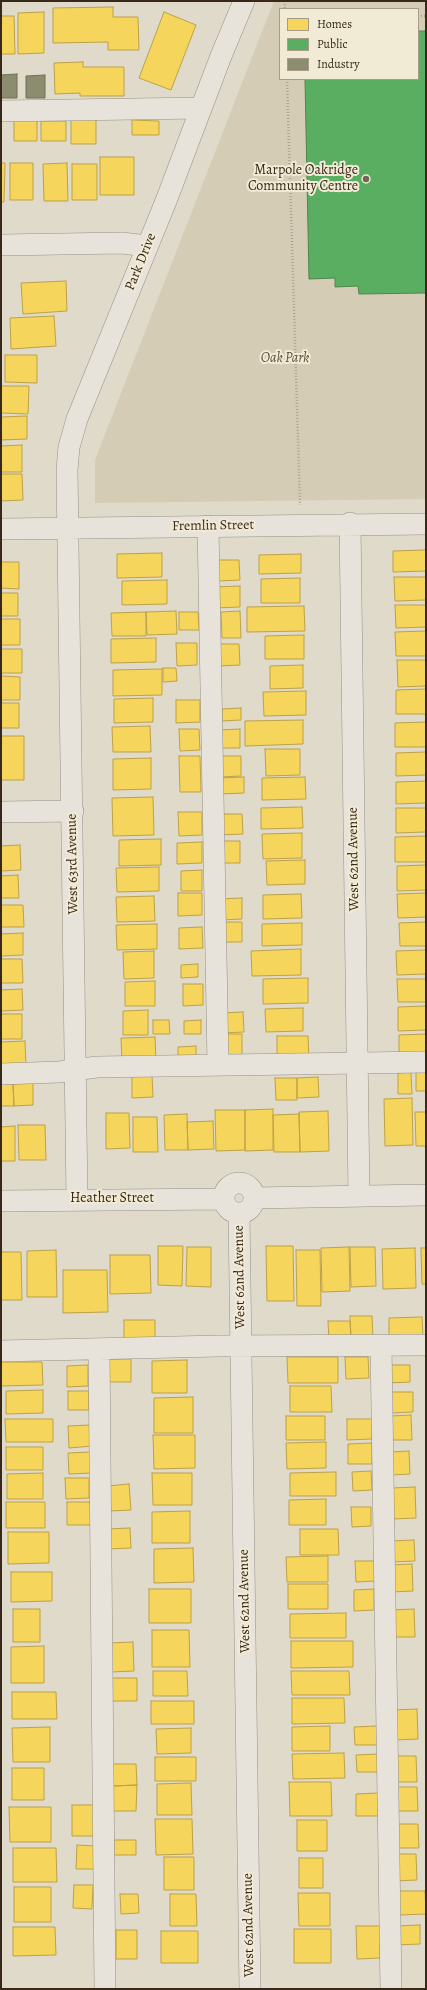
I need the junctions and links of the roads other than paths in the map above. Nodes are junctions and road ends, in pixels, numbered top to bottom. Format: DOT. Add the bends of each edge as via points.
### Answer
graph roads {
  1 [pos="244,1"];
  2 [pos="201,108"];
  3 [pos="1,111"];
  4 [pos="1,245"];
  5 [pos="147,246"];
  6 [pos="350,523"];
  7 [pos="426,524"];
  8 [pos="208,526"];
  9 [pos="69,528"];
  10 [pos="1,529"];
  11 [pos="73,811"];
  12 [pos="1,812"];
  13 [pos="426,1062"];
  14 [pos="356,1063"];
  15 [pos="218,1064"];
  16 [pos="75,1070"];
  17 [pos="1,1074"];
  18 [pos="426,1195"];
  19 [pos="359,1196"];
  20 [pos="254,1198"];
  21 [pos="77,1199"];
  22 [pos="224,1199"];
  23 [pos="1,1201"];
  24 [pos="239,1213"];
  25 [pos="381,1345"];
  26 [pos="426,1345"];
  27 [pos="242,1346"];
  28 [pos="99,1348"];
  29 [pos="1,1351"];
  30 [pos="105,1989"];
  31 [pos="250,1989"];
  32 [pos="391,1989"];
  1 -- 2 [label="street, Park Drive"];
  2 -- 3 [label="street"];
  2 -- 5 [label="street, Park Drive"];
  4 -- 5 [label="street" via="122,243"];
  5 -- 9 [label="street, Park Drive" via="77,419 68,470"];
  6 -- 7 [label="street, Fremlin Street"];
  6 -- 8 [label="street, Fremlin Street"];
  6 -- 14 [label="street, West 62nd Avenue"];
  8 -- 9 [label="street, Fremlin Street"];
  8 -- 15 [label="street"];
  9 -- 10 [label="street, Fremlin Street"];
  9 -- 11 [label="street, West 63rd Avenue"];
  11 -- 12 [label="street"];
  11 -- 16 [label="street, West 63rd Avenue"];
  13 -- 14 [label="street"];
  14 -- 15 [label="street"];
  14 -- 19 [label="street, West 62nd Avenue"];
  15 -- 16 [label="street" via="97,1067"];
  16 -- 17 [label="street"];
  16 -- 21 [label="street, West 63rd Avenue"];
  18 -- 19 [label="street"];
  19 -- 20 [label="street"];
  20 -- 22 [label="street" via="251,1189 239,1183 230,1187"];
  20 -- 24 [label="street" via="248,1211"];
  21 -- 22 [label="street, Heather Street"];
  21 -- 23 [label="street, Heather Street"];
  22 -- 24 [label="street" via="230,1211"];
  24 -- 27 [label="street, West 62nd Avenue"];
  25 -- 26 [label="street"];
  25 -- 27 [label="street"];
  25 -- 32 [label="street"];
  27 -- 28 [label="street"];
  27 -- 31 [label="street, West 62nd Avenue"];
  28 -- 29 [label="street"];
  28 -- 30 [label="street"];
}
